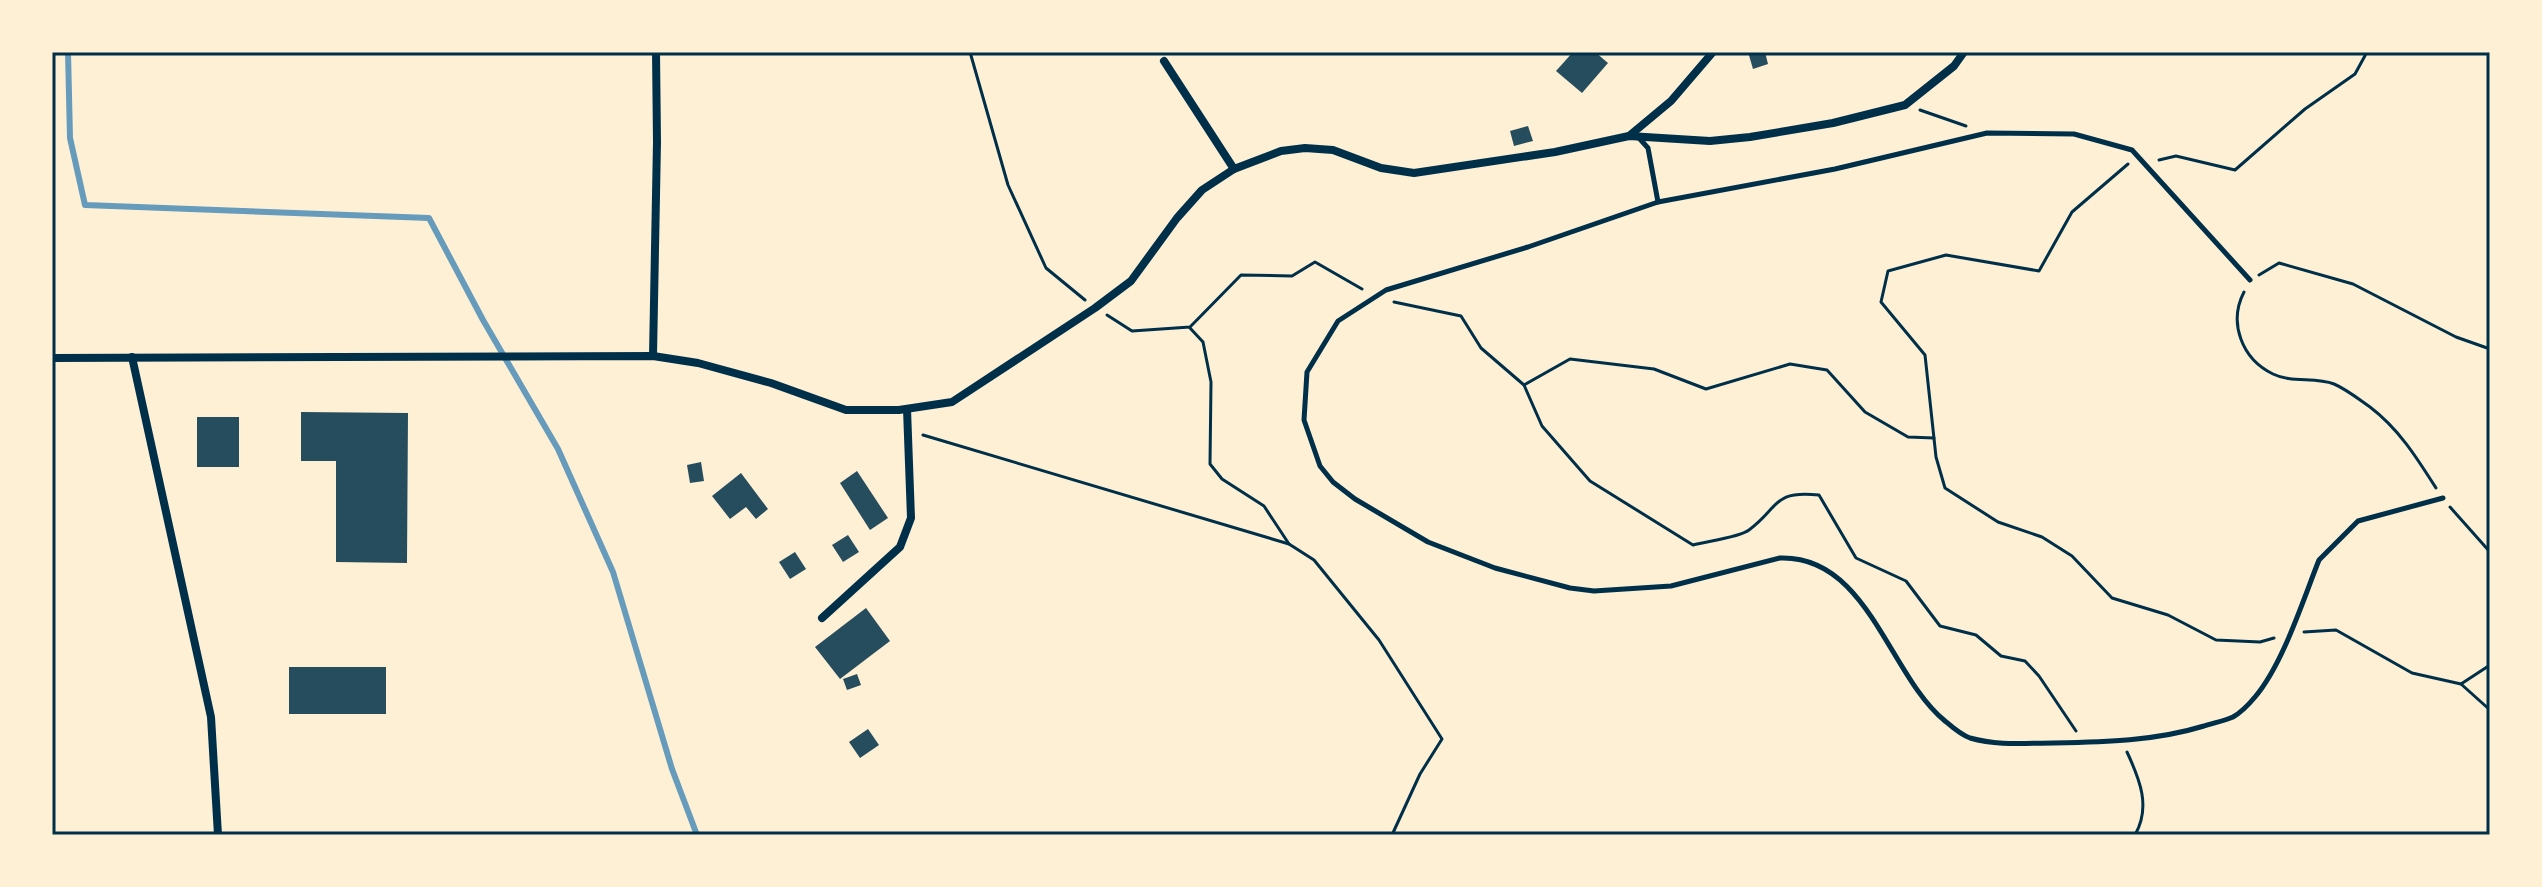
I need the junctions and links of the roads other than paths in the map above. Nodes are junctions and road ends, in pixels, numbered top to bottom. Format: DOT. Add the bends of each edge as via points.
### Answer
graph roads {
  1 [pos="656,52"];
  2 [pos="1713,52"];
  3 [pos="1964,52"];
  4 [pos="1164,61"];
  5 [pos="1634,136"];
  6 [pos="1234,169"];
  7 [pos="1658,202"];
  8 [pos="2250,280"];
  9 [pos="653,356"];
  10 [pos="132,357"];
  11 [pos="52,358"];
  12 [pos="907,409"];
  13 [pos="2443,498"];
  14 [pos="822,618"];
  15 [pos="218,835"];
  1 -- 9 [label="street"];
  2 -- 5 [label="street"];
  3 -- 5 [label="street" via="1905,105 1750,137 1710,141"];
  4 -- 6 [label="street"];
  5 -- 6 [label="street" via="1414,173 1381,168 1333,150 1305,148"];
  5 -- 7 [label="lane" via="1648,148"];
  6 -- 12 [label="street" via="1202,190 1131,281 1095,308 952,402"];
  7 -- 8 [label="lane" via="1835,169 1987,133 2074,134 2132,150"];
  7 -- 13 [label="lane" via="1386,290 1338,321 1307,372 1304,420 1320,466 1333,482 1416,535 1495,568 1570,588 1671,586 1780,558 1813,561 1861,604 1942,719 1966,737 1996,744 2173,735 2233,716 2269,676 2319,560 2358,521"];
  9 -- 10 [label="street"];
  9 -- 12 [label="street" via="771,383 846,410"];
  10 -- 11 [label="street"];
  10 -- 15 [label="street" via="211,717"];
  12 -- 14 [label="street" via="911,518 900,547"];
}
